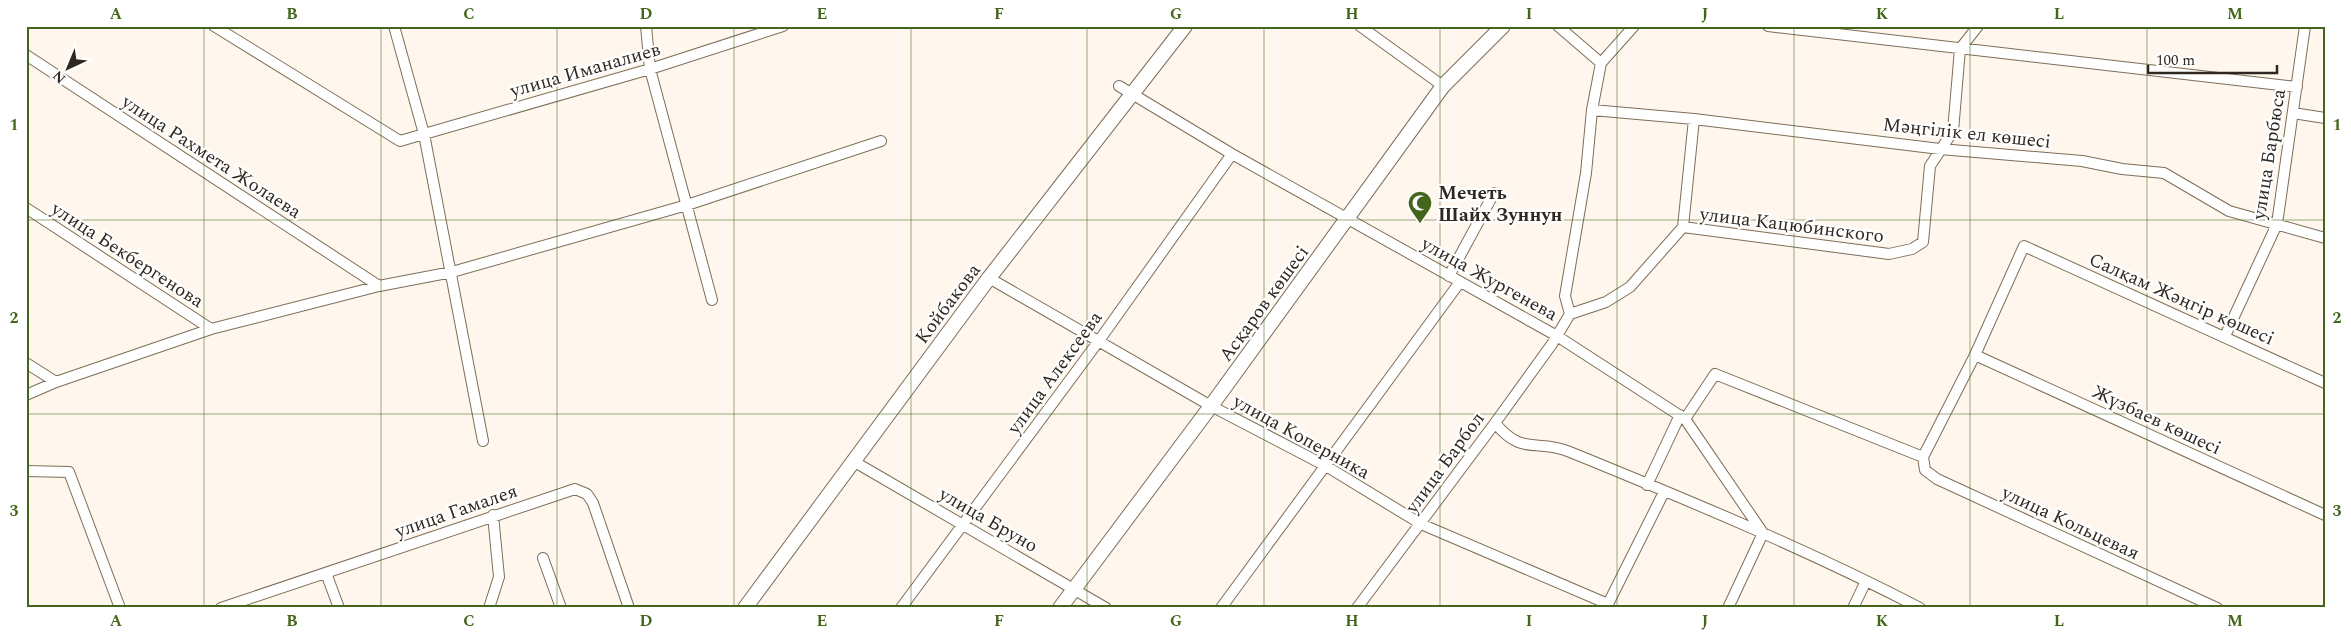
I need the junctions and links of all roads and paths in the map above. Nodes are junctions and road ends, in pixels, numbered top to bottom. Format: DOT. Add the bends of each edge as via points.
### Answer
graph roads {
  1 [pos="214,26"];
  2 [pos="394,26"];
  3 [pos="646,26"];
  4 [pos="783,26"];
  5 [pos="1185,26"];
  6 [pos="1360,26"];
  7 [pos="1503,26"];
  8 [pos="1558,26"];
  9 [pos="1634,26"];
  10 [pos="1768,26"];
  11 [pos="1978,26"];
  12 [pos="2305,26"];
  13 [pos="763,29"];
  14 [pos="1960,49"];
  15 [pos="26,55"];
  16 [pos="1601,63"];
  17 [pos="650,69"];
  18 [pos="1118,86"];
  19 [pos="1443,86"];
  20 [pos="2296,87"];
  21 [pos="1133,93"];
  22 [pos="1592,110"];
  23 [pos="2293,113"];
  24 [pos="2325,118"];
  25 [pos="1694,120"];
  26 [pos="424,134"];
  27 [pos="881,141"];
  28 [pos="1940,149"];
  29 [pos="1232,154"];
  30 [pos="1494,193"];
  31 [pos="687,205"];
  32 [pos="26,208"];
  33 [pos="1348,217"];
  34 [pos="2277,224"];
  35 [pos="1683,227"];
  36 [pos="2325,238"];
  37 [pos="452,272"];
  38 [pos="1449,276"];
  39 [pos="989,278"];
  40 [pos="1460,282"];
  41 [pos="379,286"];
  42 [pos="712,300"];
  43 [pos="1570,314"];
  44 [pos="211,329"];
  45 [pos="1557,336"];
  46 [pos="2225,336"];
  47 [pos="1098,342"];
  48 [pos="1975,355"];
  49 [pos="26,363"];
  50 [pos="56,382"];
  51 [pos="2325,383"];
  52 [pos="26,394"];
  53 [pos="1211,406"];
  54 [pos="1682,417"];
  55 [pos="1495,423"];
  56 [pos="483,441"];
  57 [pos="1923,457"];
  58 [pos="853,461"];
  59 [pos="1326,466"];
  60 [pos="26,471"];
  61 [pos="1647,485"];
  62 [pos="1664,492"];
  63 [pos="493,515"];
  64 [pos="2325,516"];
  65 [pos="963,524"];
  66 [pos="1421,524"];
  67 [pos="1763,533"];
  68 [pos="543,558"];
  69 [pos="326,573"];
  70 [pos="1866,581"];
  71 [pos="1074,589"];
  72 [pos="1607,606"];
  73 [pos="227,607"];
  74 [pos="120,608"];
  75 [pos="340,608"];
  76 [pos="488,608"];
  77 [pos="561,608"];
  78 [pos="629,608"];
  79 [pos="745,608"];
  80 [pos="901,608"];
  81 [pos="1060,608"];
  82 [pos="1106,608"];
  83 [pos="1221,608"];
  84 [pos="1357,608"];
  85 [pos="1728,608"];
  86 [pos="1853,608"];
  87 [pos="1920,608"];
  88 [pos="2217,608"];
  1 -- 26 [label="street, улица Иманалиев" via="400,140"];
  2 -- 26 [label="street"];
  3 -- 17 [label="street"];
  4 -- 13 [label="street, улица Иманалиев"];
  5 -- 21 [label="main road, Койбакова"];
  6 -- 19 [label="street"];
  7 -- 19 [label="main road, Асқаров көшесі"];
  8 -- 16 [label="street"];
  9 -- 16 [label="street"];
  10 -- 14 [label="street"];
  11 -- 14 [label="street"];
  12 -- 20 [label="street, улица Барбюса"];
  13 -- 17 [label="street, улица Иманалиев"];
  14 -- 20 [label="street"];
  14 -- 28 [label="street" via="1953,131"];
  15 -- 41 [label="street, улица Рахмета Жолаева"];
  16 -- 22 [label="street"];
  17 -- 26 [label="street, улица Иманалиев"];
  17 -- 31 [label="street"];
  18 -- 21 [label="street, улица Жургенева"];
  19 -- 33 [label="main road, Асқаров көшесі"];
  20 -- 23 [label="street, улица Барбюса"];
  21 -- 29 [label="street, улица Жургенева"];
  21 -- 39 [label="main road, Койбакова"];
  22 -- 25 [label="street, Мәңгілік ел көшесі"];
  22 -- 43 [label="street" via="1586,173 1565,296"];
  23 -- 24 [label="street"];
  23 -- 34 [label="street, улица Барбюса"];
  25 -- 28 [label="street, Мәңгілік ел көшесі"];
  25 -- 35 [label="street, улица Кацюбинского"];
  26 -- 37 [label="street"];
  27 -- 31 [label="street"];
  28 -- 34 [label="street, Мәңгілік ел көшесі" via="2082,161 2164,173 2229,211"];
  28 -- 35 [label="street, улица Кацюбинского" via="1930,166 1923,242 1912,249 1888,254"];
  29 -- 33 [label="street, улица Жургенева"];
  29 -- 47 [label="street, улица Алексеева"];
  30 -- 38 [label="street"];
  31 -- 37 [label="street"];
  31 -- 42 [label="street"];
  32 -- 44 [label="street, улица Бекбергенова"];
  33 -- 38 [label="street, улица Жургенева"];
  33 -- 53 [label="main road, Асқаров көшесі"];
  34 -- 36 [label="street, Мәңгілік ел көшесі"];
  34 -- 46 [label="street, улица Барбюса"];
  35 -- 43 [label="street, улица Кацюбинского" via="1630,287 1606,302"];
  37 -- 41 [label="street"];
  37 -- 56 [label="street"];
  38 -- 40 [label="street, улица Жургенева"];
  39 -- 47 [label="street, улица Коперника"];
  39 -- 58 [label="main road, Койбакова"];
  40 -- 45 [label="street, улица Жургенева"];
  40 -- 59 [label="street"];
  41 -- 44 [label="street"];
  43 -- 45 [label="street, улица Барбол"];
  44 -- 50 [label="street"];
  45 -- 54 [label="street, улица Жургенева"];
  45 -- 55 [label="street, улица Барбол"];
  46 -- 48 [label="street, Салқам Жәңгір көшесі" via="2024,246"];
  46 -- 51 [label="street, Салқам Жәңгір көшесі"];
  47 -- 53 [label="street, улица Коперника"];
  47 -- 65 [label="street, улица Алексеева"];
  48 -- 57 [label="street"];
  48 -- 64 [label="street, Жүзбаев көшесі"];
  49 -- 50 [label="street"];
  50 -- 52 [label="street"];
  53 -- 59 [label="street, улица Коперника"];
  53 -- 71 [label="main road, Асқаров көшесі"];
  54 -- 57 [label="street" via="1715,374"];
  54 -- 61 [label="street"];
  54 -- 67 [label="street"];
  55 -- 61 [label="street" via="1517,443 1566,450"];
  55 -- 66 [label="street, улица Барбол"];
  57 -- 88 [label="street, улица Кольцевая" via="1925,470 1937,479"];
  58 -- 65 [label="street, улица Бруно"];
  58 -- 79 [label="main road, Койбакова"];
  59 -- 66 [label="street, улица Коперника"];
  59 -- 83 [label="street"];
  60 -- 74 [label="street" via="69,472"];
  61 -- 62 [label="street"];
  62 -- 67 [label="street"];
  62 -- 72 [label="street"];
  63 -- 69 [label="street, улица Гамалея"];
  63 -- 76 [label="street" via="498,577"];
  63 -- 78 [label="street, улица Гамалея" via="575,489 587,494 593,503"];
  65 -- 71 [label="street, улица Бруно"];
  65 -- 80 [label="street, улица Алексеева"];
  66 -- 72 [label="street, улица Коперника"];
  66 -- 84 [label="street, улица Барбол"];
  67 -- 70 [label="street"];
  67 -- 85 [label="street"];
  68 -- 77 [label="street"];
  69 -- 73 [label="street, улица Гамалея"];
  69 -- 75 [label="street"];
  70 -- 86 [label="street"];
  70 -- 87 [label="street"];
  71 -- 81 [label="main road, Асқаров көшесі"];
  71 -- 82 [label="street, улица Бруно"];
}
